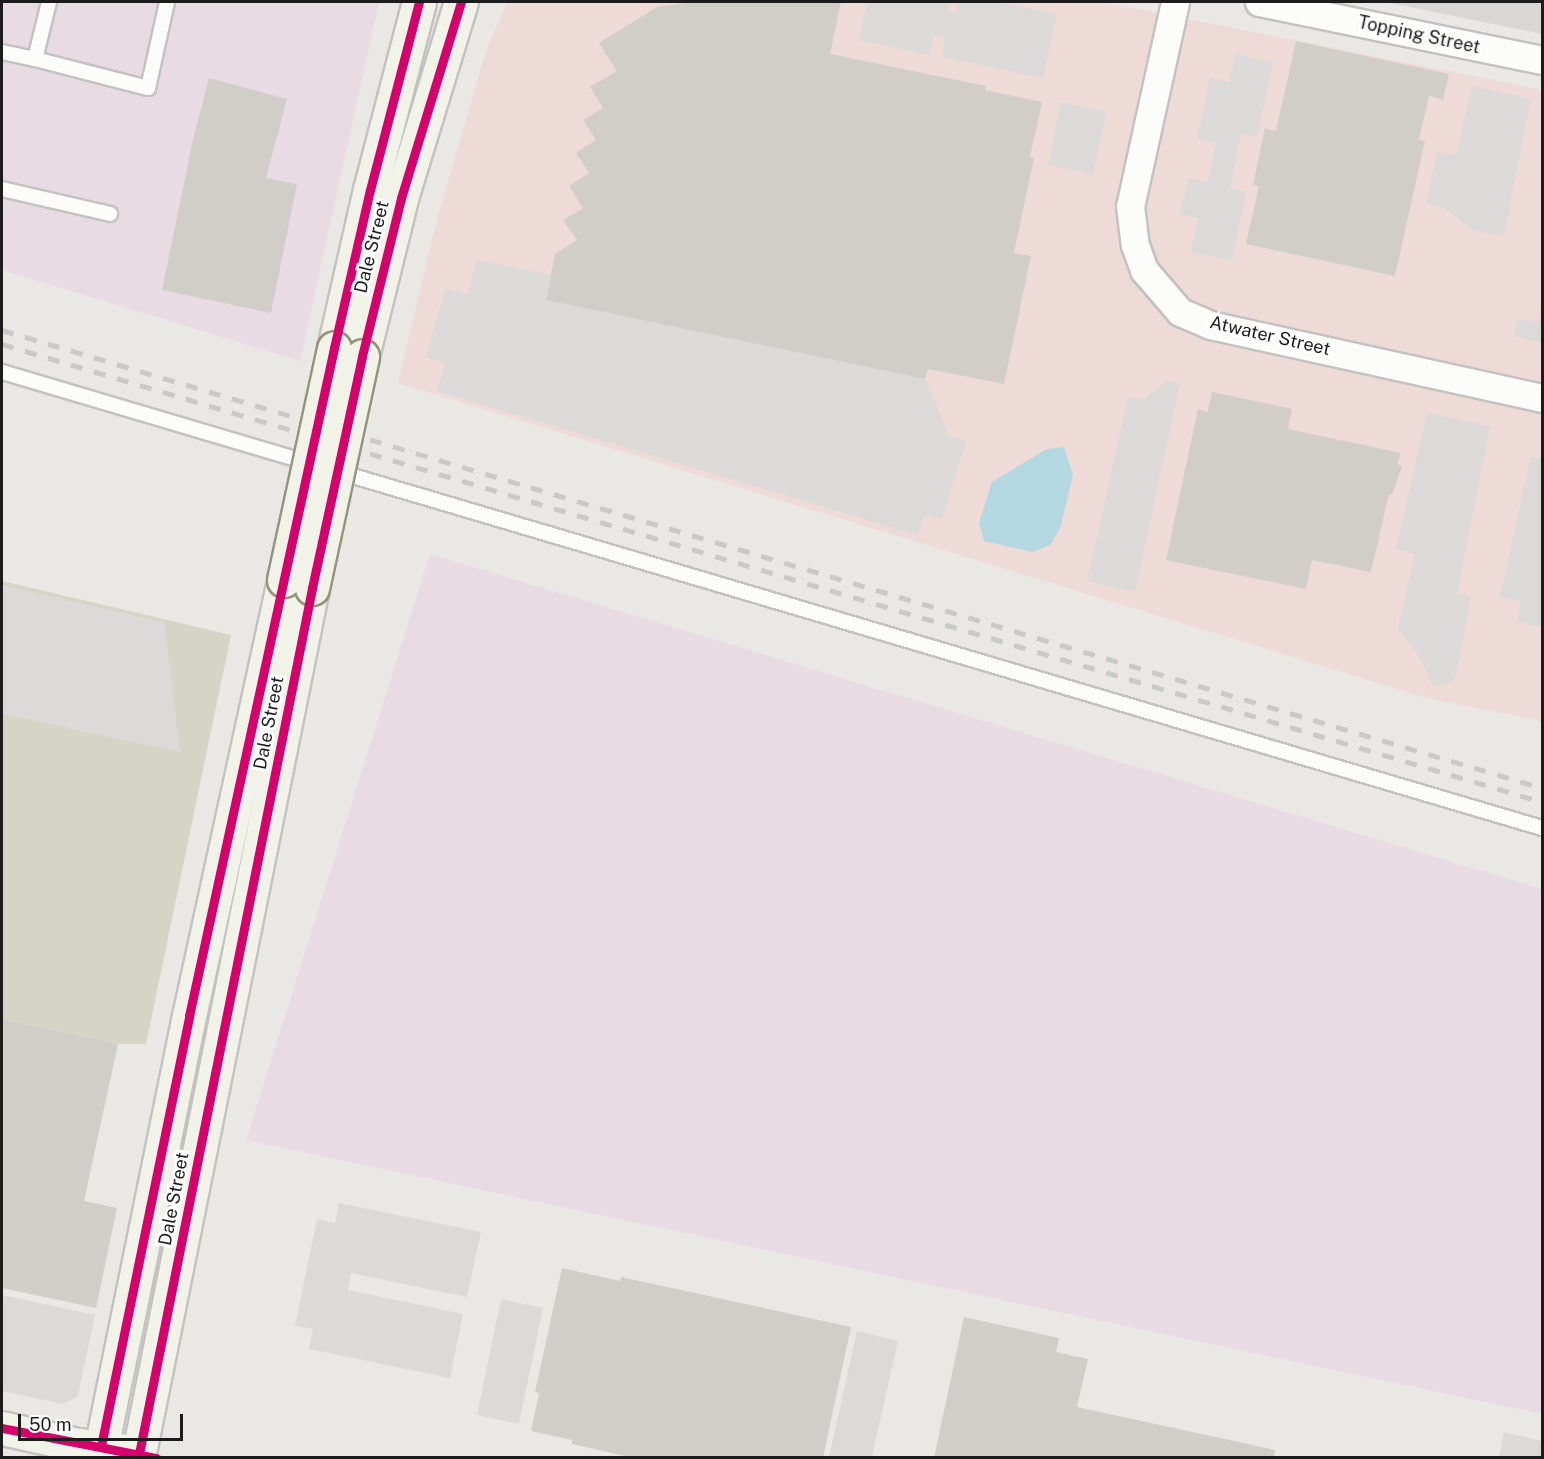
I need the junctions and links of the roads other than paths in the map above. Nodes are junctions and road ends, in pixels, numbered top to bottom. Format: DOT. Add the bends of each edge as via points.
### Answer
graph roads {
  1 [pos="49,2"];
  2 [pos="167,2"];
  3 [pos="419,2"];
  4 [pos="461,2"];
  5 [pos="1175,2"];
  6 [pos="1259,2"];
  7 [pos="2,52"];
  8 [pos="35,59"];
  9 [pos="1542,60"];
  10 [pos="2,189"];
  11 [pos="110,214"];
  12 [pos="348,352"];
  13 [pos="2,372"];
  14 [pos="1542,398"];
  15 [pos="298,584"];
  16 [pos="1542,828"];
  17 [pos="2,1428"];
  18 [pos="100,1452"];
  19 [pos="144,1456"];
  1 -- 8 [label="lane"];
  2 -- 8 [label="lane" via="147,88"];
  3 -- 12 [label="main road, Dale Street" via="370,190"];
  4 -- 12 [label="main road, Dale Street" via="401,198"];
  5 -- 14 [label="street, Atwater Street" via="1130,206 1135,245 1144,270 1180,312 1210,325"];
  6 -- 9 [label="street, Topping Street"];
  7 -- 8 [label="lane"];
  10 -- 11 [label="lane"];
  12 -- 15 [label="main road, Dale Street, bridge"];
  13 -- 16 [label="lane"];
  15 -- 18 [label="main road, Dale Street" via="189,1016"];
  15 -- 19 [label="main road, Dale Street"];
  17 -- 18 [label="main road"];
  18 -- 19 [label="main road"];
}
